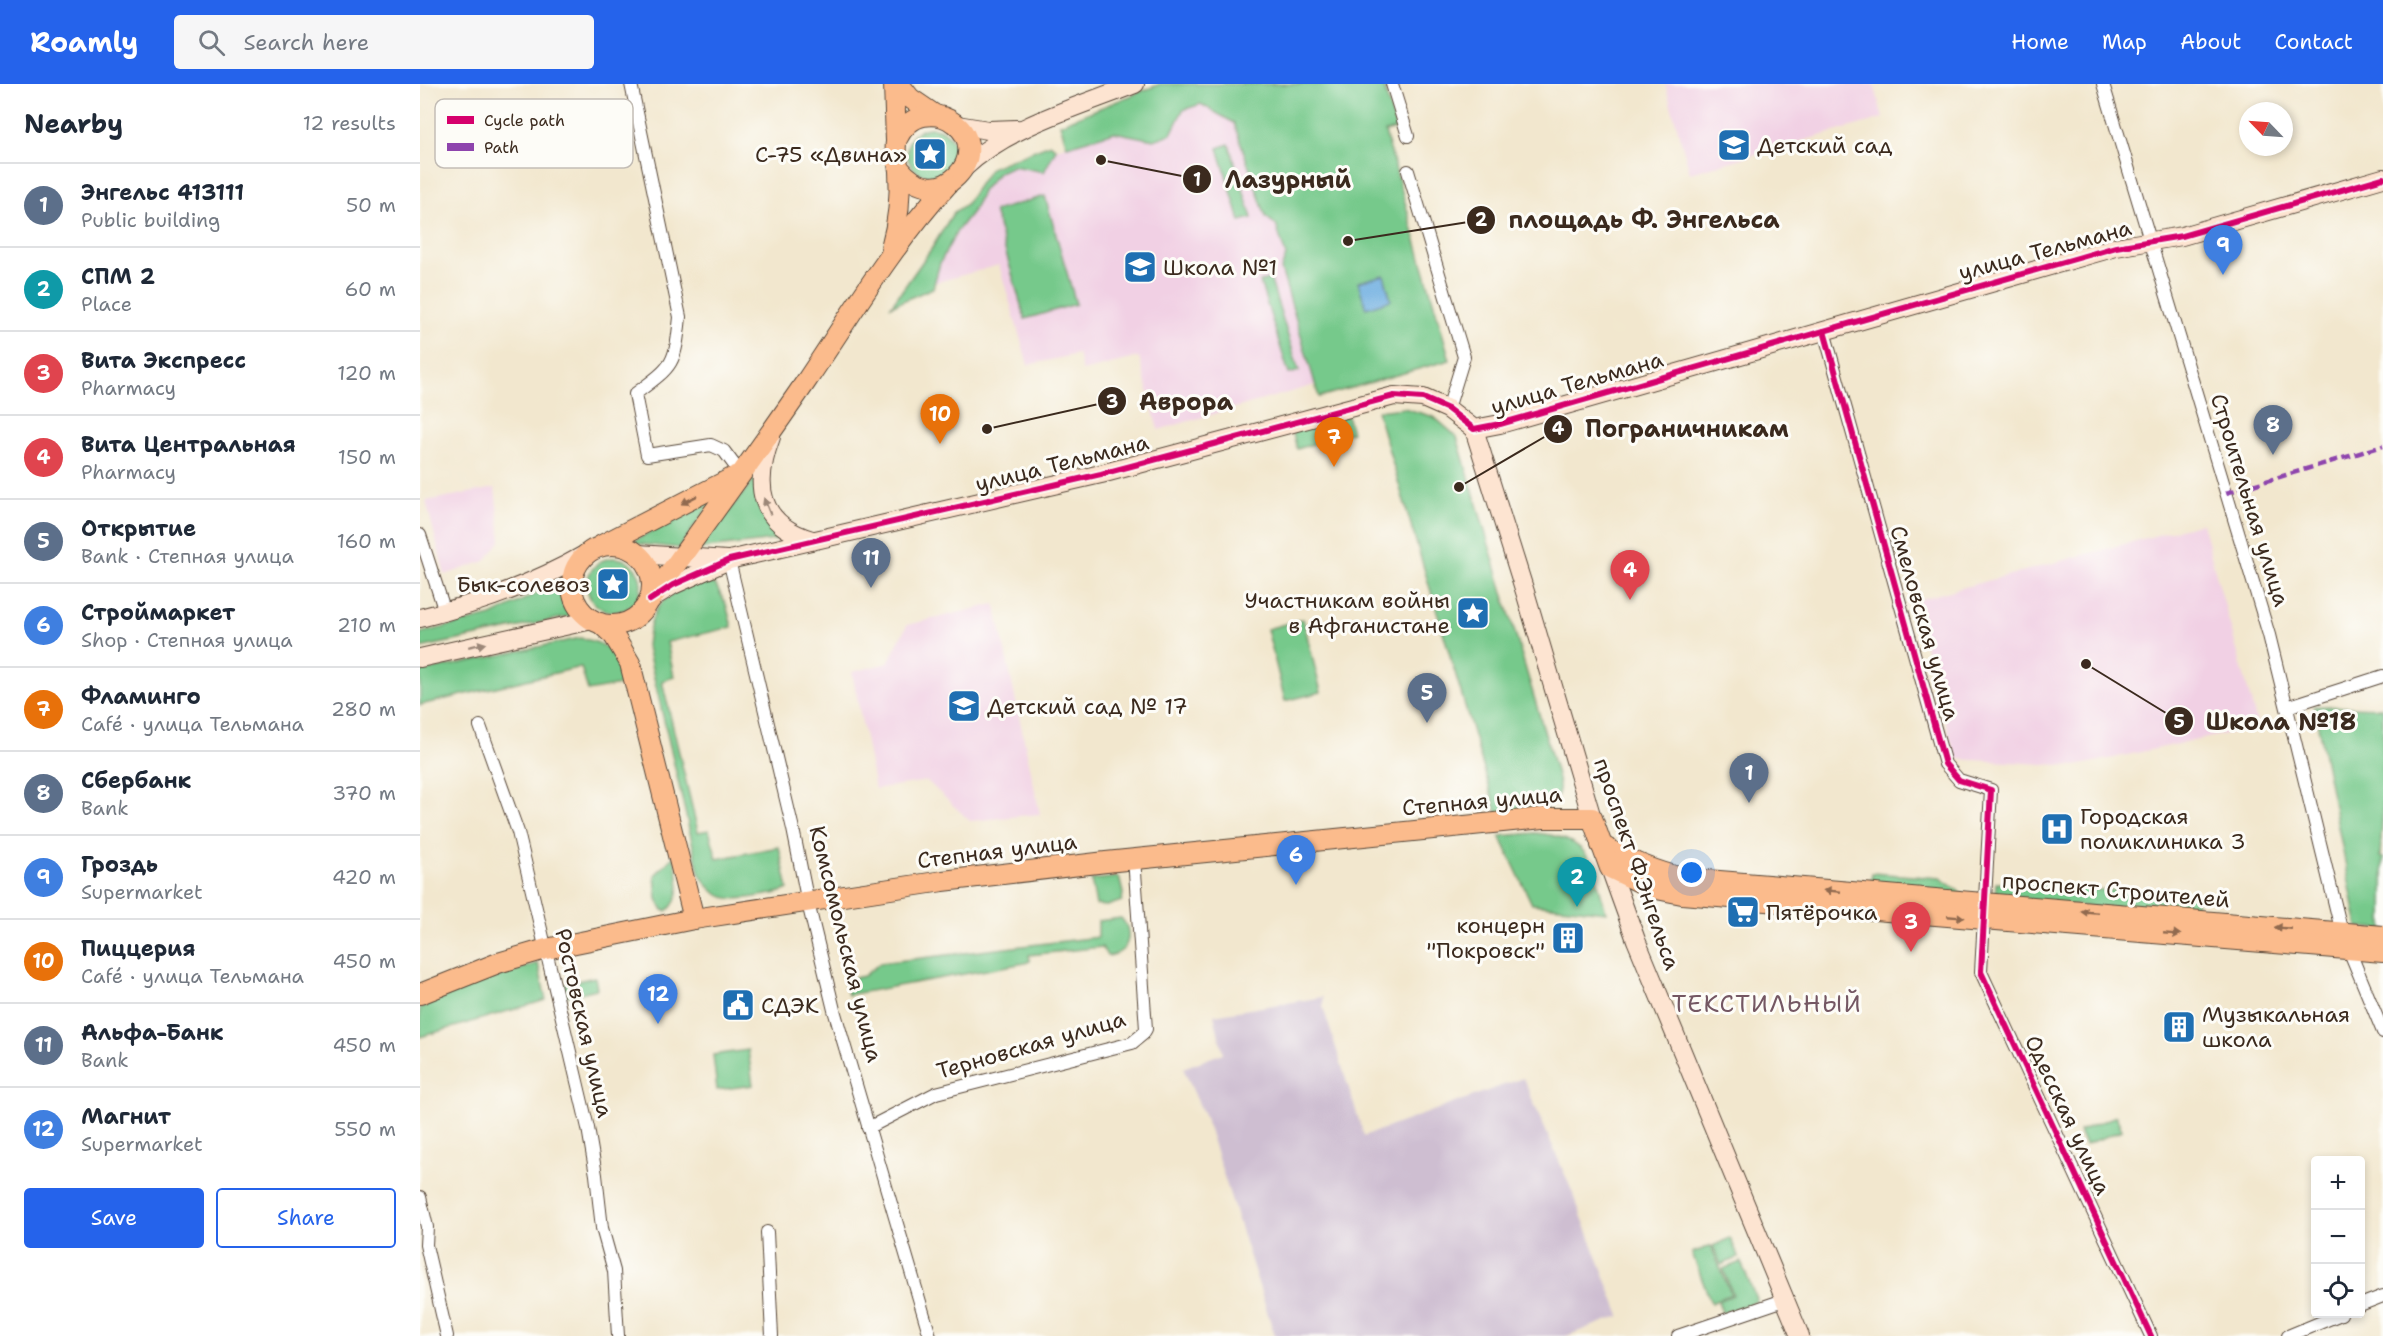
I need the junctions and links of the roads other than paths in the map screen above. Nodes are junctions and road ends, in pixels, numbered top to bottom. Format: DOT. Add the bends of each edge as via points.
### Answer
graph roads {
  1 [pos="631,84"];
  2 [pos="897,84"];
  3 [pos="1135,84"];
  4 [pos="1392,84"];
  5 [pos="2103,84"];
  6 [pos="935,115"];
  7 [pos="957,125"];
  8 [pos="1022,129"];
  9 [pos="1408,136"];
  10 [pos="896,147"];
  11 [pos="899,168"];
  12 [pos="964,168"];
  13 [pos="1408,171"];
  14 [pos="2383,178"];
  15 [pos="948,184"];
  16 [pos="2150,241"];
  17 [pos="889,255"];
  18 [pos="1824,331"];
  19 [pos="1448,409"];
  20 [pos="775,424"];
  21 [pos="1474,429"];
  22 [pos="741,474"];
  23 [pos="420,535"];
  24 [pos="812,540"];
  25 [pos="591,551"];
  26 [pos="638,554"];
  27 [pos="682,556"];
  28 [pos="729,560"];
  29 [pos="650,600"];
  30 [pos="445,612"];
  31 [pos="420,618"];
  32 [pos="636,618"];
  33 [pos="596,622"];
  34 [pos="420,658"];
  35 [pos="630,663"];
  36 [pos="2383,676"];
  37 [pos="2287,707"];
  38 [pos="480,726"];
  39 [pos="1592,818"];
  40 [pos="1601,845"];
  41 [pos="1134,858"];
  42 [pos="1610,868"];
  43 [pos="808,903"];
  44 [pos="1984,911"];
  45 [pos="694,920"];
  46 [pos="2383,936"];
  47 [pos="2345,941"];
  48 [pos="546,949"];
  49 [pos="2383,952"];
  50 [pos="420,994"];
  51 [pos="2383,1032"];
  52 [pos="868,1128"];
  53 [pos="420,1197"];
  54 [pos="423,1232"];
  55 [pos="767,1232"];
  56 [pos="2383,1296"];
  57 [pos="1784,1300"];
  58 [pos="2365,1303"];
  59 [pos="2331,1318"];
  60 [pos="447,1336"];
  61 [pos="618,1336"];
  62 [pos="772,1336"];
  63 [pos="930,1336"];
  64 [pos="1678,1336"];
  65 [pos="1800,1336"];
  66 [pos="2151,1336"];
  67 [pos="2288,1336"];
  1 -- 22 [label="street" via="680,317 676,353 666,371 635,394 647,455 711,445 724,450"];
  2 -- 6 [label="main road"];
  2 -- 10 [label="main road"];
  3 -- 8 [label="street"];
  4 -- 9 [label="street"];
  5 -- 16 [label="street, Строительная улица"];
  6 -- 7 [label="main road"];
  6 -- 10 [label="main road" via="912,120 903,129"];
  7 -- 8 [label="street" via="988,130"];
  7 -- 12 [label="main road" via="967,143"];
  8 -- 12 [label="street"];
  10 -- 11 [label="main road"];
  11 -- 15 [label="main road" via="921,186"];
  11 -- 17 [label="main road" via="899,210"];
  12 -- 15 [label="main road"];
  13 -- 19 [label="street" via="1464,357"];
  14 -- 16 [label="street, улица Тельмана" via="2182,236"];
  15 -- 17 [label="main road"];
  16 -- 18 [label="street, улица Тельмана" via="2115,247"];
  16 -- 37 [label="street, Строительная улица" via="2269,635"];
  17 -- 20 [label="main road"];
  18 -- 21 [label="street, улица Тельмана"];
  18 -- 44 [label="street, Смеловская улица" via="1945,764 1959,780 1991,790"];
  19 -- 21 [label="street, улица Тельмана"];
  19 -- 24 [label="street, улица Тельмана" via="1424,398 1394,396 1101,474"];
  20 -- 22 [label="main road"];
  24 -- 20 [label="street, one-way" via="783,528 764,502 762,473"];
  21 -- 39 [label="street, проспект Ф.Энгельса"];
  22 -- 25 [label="main road, one-way"];
  22 -- 27 [label="main road"];
  23 -- 30 [label="street"];
  24 -- 28 [label="street, улица Тельмана"];
  25 -- 26 [label="main road, улица Тельмана" via="613,545"];
  25 -- 30 [label="street, улица Тельмана" via="554,573"];
  25 -- 33 [label="main road" via="579,563 572,588 580,609"];
  26 -- 27 [label="street, улица Тельмана"];
  26 -- 29 [label="main road" via="651,574"];
  27 -- 28 [label="street, улица Тельмана"];
  27 -- 29 [label="main road"];
  28 -- 29 [label="street, улица Тельмана" via="672,585"];
  28 -- 43 [label="street, Комсомольская улица"];
  29 -- 32 [label="main road, улица Тельмана"];
  30 -- 31 [label="street, улица Тельмана"];
  32 -- 33 [label="main road" via="620,625"];
  32 -- 35 [label="main road"];
  34 -- 33 [label="street, one-way"];
  33 -- 35 [label="main road" via="614,636"];
  35 -- 45 [label="main road"];
  36 -- 37 [label="street"];
  37 -- 47 [label="street, Строительная улица"];
  38 -- 48 [label="street, Ростовская улица" via="518,832"];
  39 -- 40 [label="main road, проспект Ф.Энгельса"];
  39 -- 41 [label="main road, Степная улица" via="1480,823"];
  40 -- 42 [label="main road, проспект Ф.Энгельса"];
  44 -- 40 [label="main road, проспект Строителей, one-way" via="1683,878 1653,871"];
  41 -- 43 [label="main road, Степная улица" via="943,881"];
  41 -- 52 [label="street, Терновская улица" via="1146,1029 1143,1034 1132,1043 936,1093"];
  42 -- 44 [label="main road, проспект Строителей, one-way" via="1652,888 1682,894"];
  42 -- 57 [label="street, проспект Ф.Энгельса"];
  43 -- 45 [label="main road, Степная улица"];
  43 -- 52 [label="street, Комсомольская улица"];
  44 -- 47 [label="main road, проспект Строителей"];
  44 -- 66 [label="street, Одесская улица" via="1981,972"];
  45 -- 48 [label="main road, Степная улица"];
  46 -- 47 [label="main road, проспект Строителей"];
  47 -- 49 [label="main road, проспект Строителей"];
  47 -- 51 [label="street, Строительная улица"];
  48 -- 50 [label="main road, Степная улица"];
  48 -- 61 [label="street, Ростовская улица" via="588,1128 602,1228 614,1271"];
  52 -- 63 [label="street, Комсомольская улица"];
  53 -- 54 [label="street"];
  54 -- 60 [label="street"];
  55 -- 62 [label="street"];
  56 -- 58 [label="street"];
  57 -- 64 [label="street"];
  57 -- 65 [label="street, проспект Ф.Энгельса"];
  59 -- 67 [label="street"];
}
